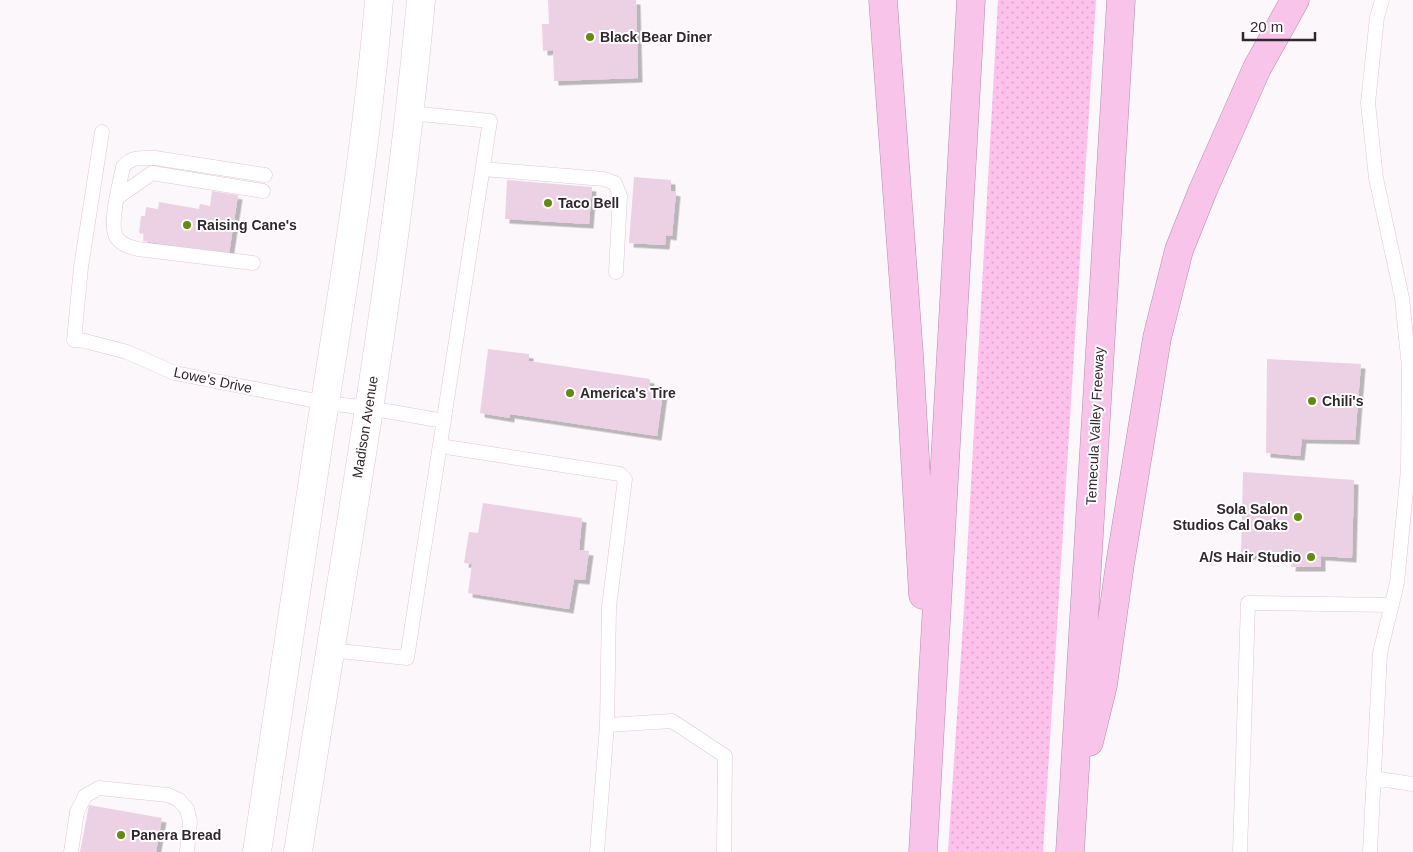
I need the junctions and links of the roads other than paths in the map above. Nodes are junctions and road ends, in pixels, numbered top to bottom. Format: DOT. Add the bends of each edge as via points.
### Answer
graph roads {
  1 [pos="379,0"];
  2 [pos="421,0"];
  3 [pos="883,0"];
  4 [pos="971,0"];
  5 [pos="1121,0"];
  6 [pos="1295,0"];
  7 [pos="1382,0"];
  8 [pos="410,113"];
  9 [pos="102,132"];
  10 [pos="483,169"];
  11 [pos="265,175"];
  12 [pos="263,191"];
  13 [pos="118,197"];
  14 [pos="253,263"];
  15 [pos="616,272"];
  16 [pos="326,403"];
  17 [pos="369,408"];
  18 [pos="444,420"];
  19 [pos="440,446"];
  20 [pos="1407,535"];
  21 [pos="1392,605"];
  22 [pos="329,650"];
  23 [pos="607,725"];
  24 [pos="931,726"];
  25 [pos="1373,778"];
  26 [pos="1413,784"];
  27 [pos="1072,814"];
  28 [pos="71,852"];
  29 [pos="187,852"];
  30 [pos="257,852"];
  31 [pos="298,852"];
  32 [pos="597,852"];
  33 [pos="724,852"];
  34 [pos="923,852"];
  35 [pos="1070,852"];
  36 [pos="1240,852"];
  37 [pos="1370,852"];
  1 -- 16 [label="main road" via="372,80"];
  2 -- 8 [label="main road, Madison Avenue"];
  3 -- 24 [label="highway"];
  4 -- 24 [label="highway"];
  5 -- 27 [label="highway, Temecula Valley Freeway"];
  6 -- 27 [label="highway" via="1253,77 1179,250 1158,338 1103,685"];
  7 -- 20 [label="lane" via="1377,17 1368,103 1376,178 1401,290 1409,367"];
  8 -- 10 [label="lane" via="490,121"];
  8 -- 17 [label="main road, Madison Avenue"];
  9 -- 16 [label="lane, Lowe's Drive" via="81,266 74,340 126,352 175,373"];
  10 -- 15 [label="lane" via="604,179 615,183 620,196"];
  10 -- 18 [label="lane"];
  11 -- 13 [label="lane" via="139,157 123,167"];
  12 -- 13 [label="lane" via="152,173"];
  13 -- 14 [label="lane" via="113,226 116,238 127,246"];
  16 -- 17 [label="lane, Lowe's Drive"];
  16 -- 30 [label="main road"];
  17 -- 18 [label="lane, Lowe's Drive"];
  17 -- 22 [label="main road, Madison Avenue"];
  18 -- 19 [label="lane"];
  19 -- 22 [label="lane" via="407,658"];
  19 -- 23 [label="lane" via="624,476 609,607"];
  20 -- 21 [label="lane"];
  21 -- 25 [label="lane" via="1380,653"];
  21 -- 36 [label="lane" via="1248,603"];
  22 -- 31 [label="main road, Madison Avenue"];
  23 -- 32 [label="lane"];
  23 -- 33 [label="lane" via="672,721 725,756"];
  24 -- 34 [label="highway"];
  25 -- 26 [label="lane"];
  25 -- 37 [label="lane"];
  27 -- 35 [label="highway, Temecula Valley Freeway"];
  28 -- 29 [label="lane" via="77,812 85,796 99,788 168,795 179,800 187,809 190,822"];
}
